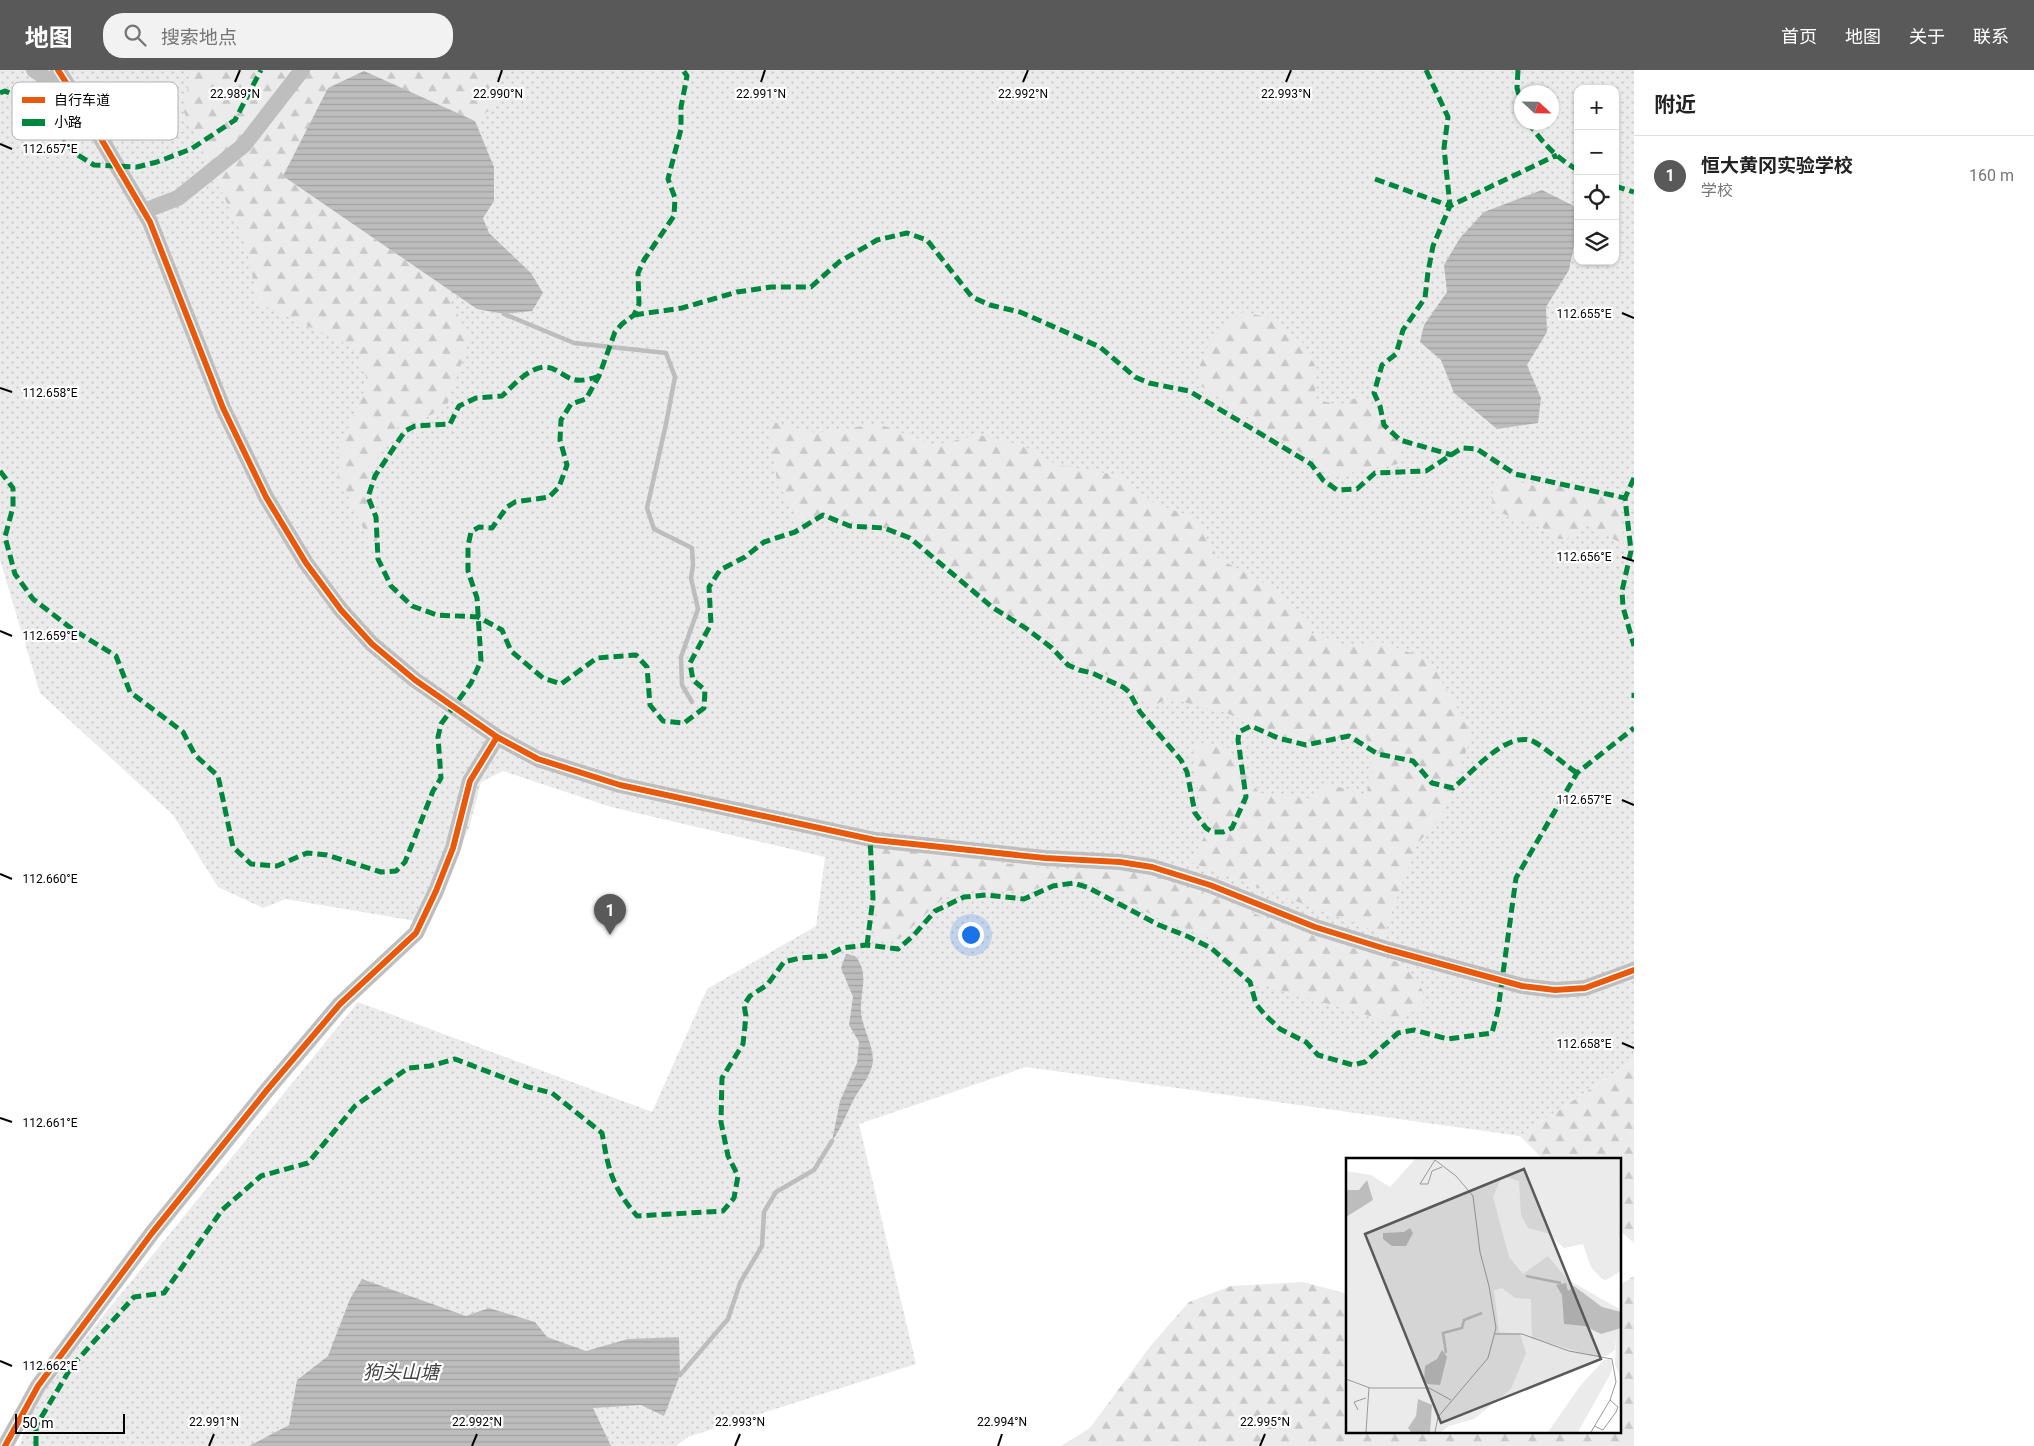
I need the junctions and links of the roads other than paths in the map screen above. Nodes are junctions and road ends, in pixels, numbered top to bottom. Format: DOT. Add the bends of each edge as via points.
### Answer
graph roads {
  1 [pos="34,70"];
  2 [pos="58,70"];
  3 [pos="302,70"];
  4 [pos="52,82"];
  5 [pos="65,82"];
  6 [pos="102,140"];
  7 [pos="144,211"];
  8 [pos="497,737"];
  9 [pos="1634,970"];
  10 [pos="5,1446"];
  1 -- 4 [label="street"];
  2 -- 5 [label="street"];
  3 -- 7 [label="street" via="244,145 178,198"];
  6 -- 7 [label="street"];
  7 -- 8 [label="street" via="223,408 266,497 306,563 341,610 372,644 415,680"];
  8 -- 9 [label="street" via="538,759 620,785 875,840 1152,867 1210,884 1315,927 1522,986 1555,990 1585,988"];
  8 -- 10 [label="street" via="470,781 453,848 416,933 340,1004 266,1090 158,1225 38,1386"];
}
